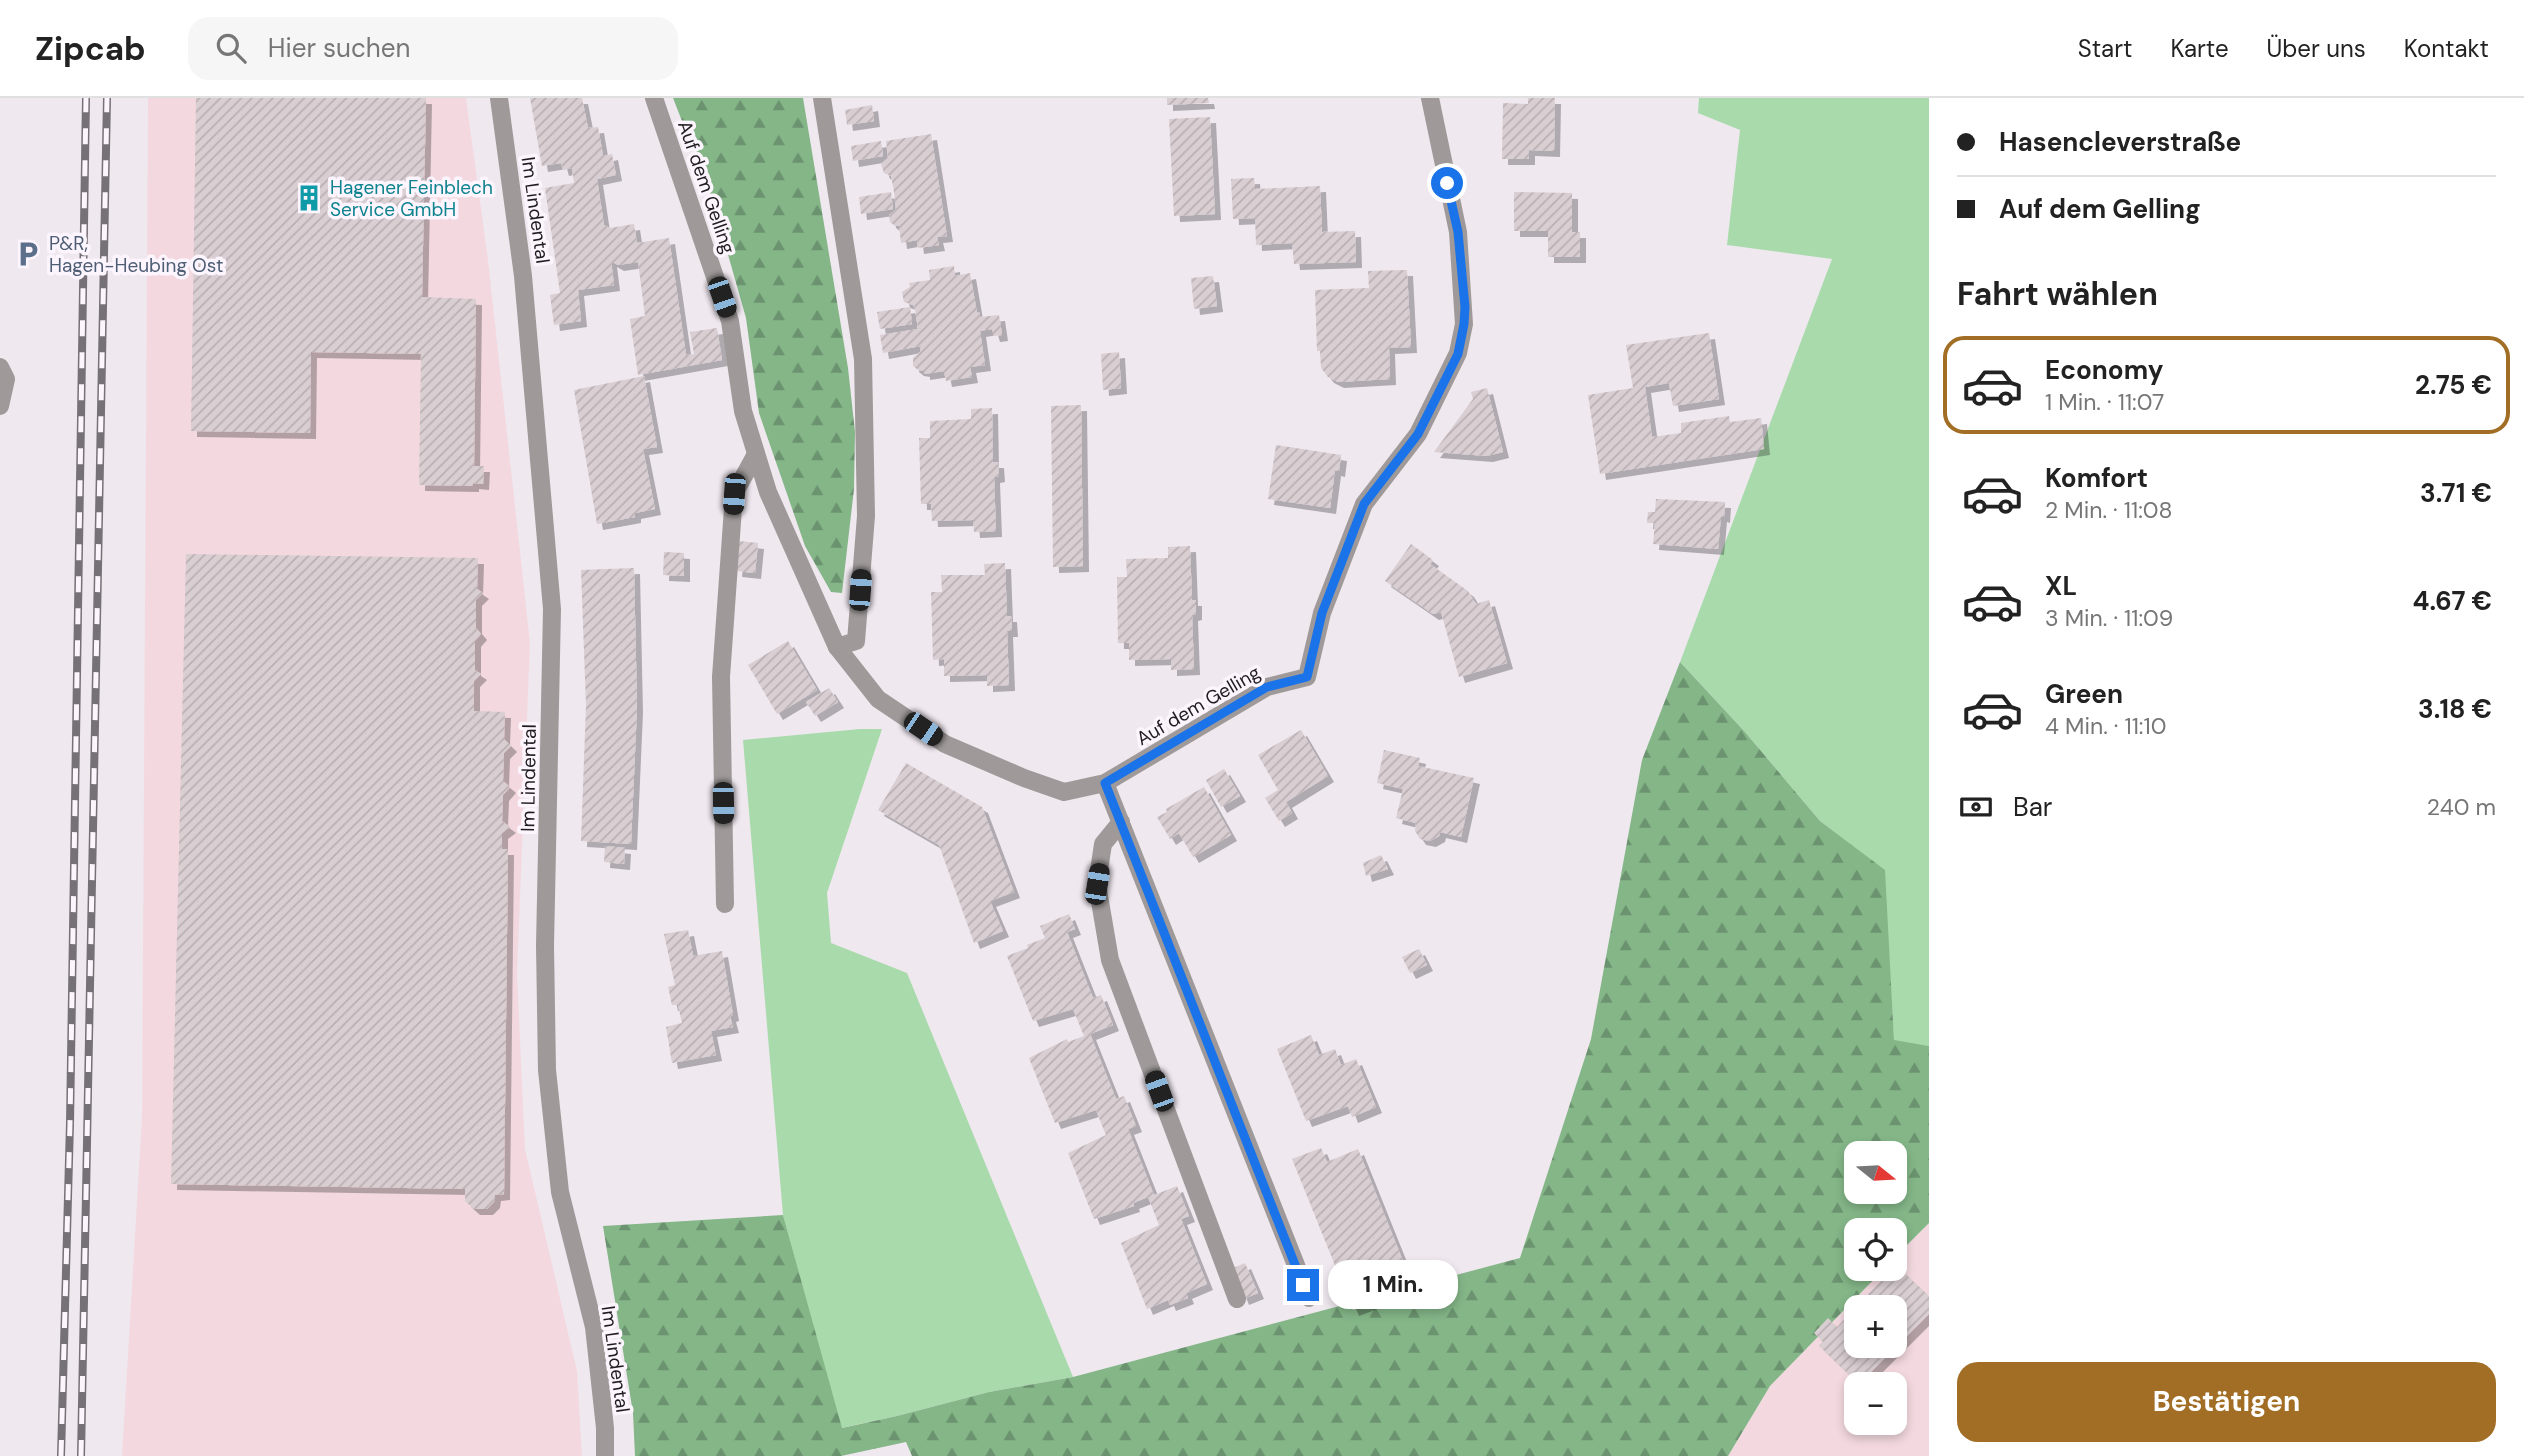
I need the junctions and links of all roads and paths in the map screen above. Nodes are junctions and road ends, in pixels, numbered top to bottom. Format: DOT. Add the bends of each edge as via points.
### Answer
graph roads {
  1 [pos="499,98"];
  2 [pos="654,98"];
  3 [pos="822,98"];
  4 [pos="1430,98"];
  5 [pos="0,367"];
  6 [pos="0,406"];
  7 [pos="756,454"];
  8 [pos="837,647"];
  9 [pos="1105,783"];
  10 [pos="1121,822"];
  11 [pos="725,904"];
  12 [pos="1309,1298"];
  13 [pos="1237,1299"];
  14 [pos="605,1456"];
  1 -- 14 [label="street, Im Lindental" via="523,276 552,609 547,1070 560,1192 594,1327"];
  2 -- 7 [label="street, Auf dem Gelling" via="730,321 743,411"];
  3 -- 8 [label="street" via="863,359 866,516 856,641"];
  4 -- 9 [label="street, Auf dem Gelling" via="1458,232 1464,324 1458,354 1418,434 1364,504 1322,613 1307,677 1267,687"];
  5 -- 6 [label="street" via="6,379"];
  7 -- 8 [label="street, Auf dem Gelling" via="768,492"];
  7 -- 11 [label="street" via="734,494 721,677"];
  8 -- 9 [label="street, Auf dem Gelling" via="878,699 945,744 1065,792"];
  9 -- 10 [label="street"];
  10 -- 12 [label="street"];
  10 -- 13 [label="street" via="1103,844 1097,884 1110,960"];
}
